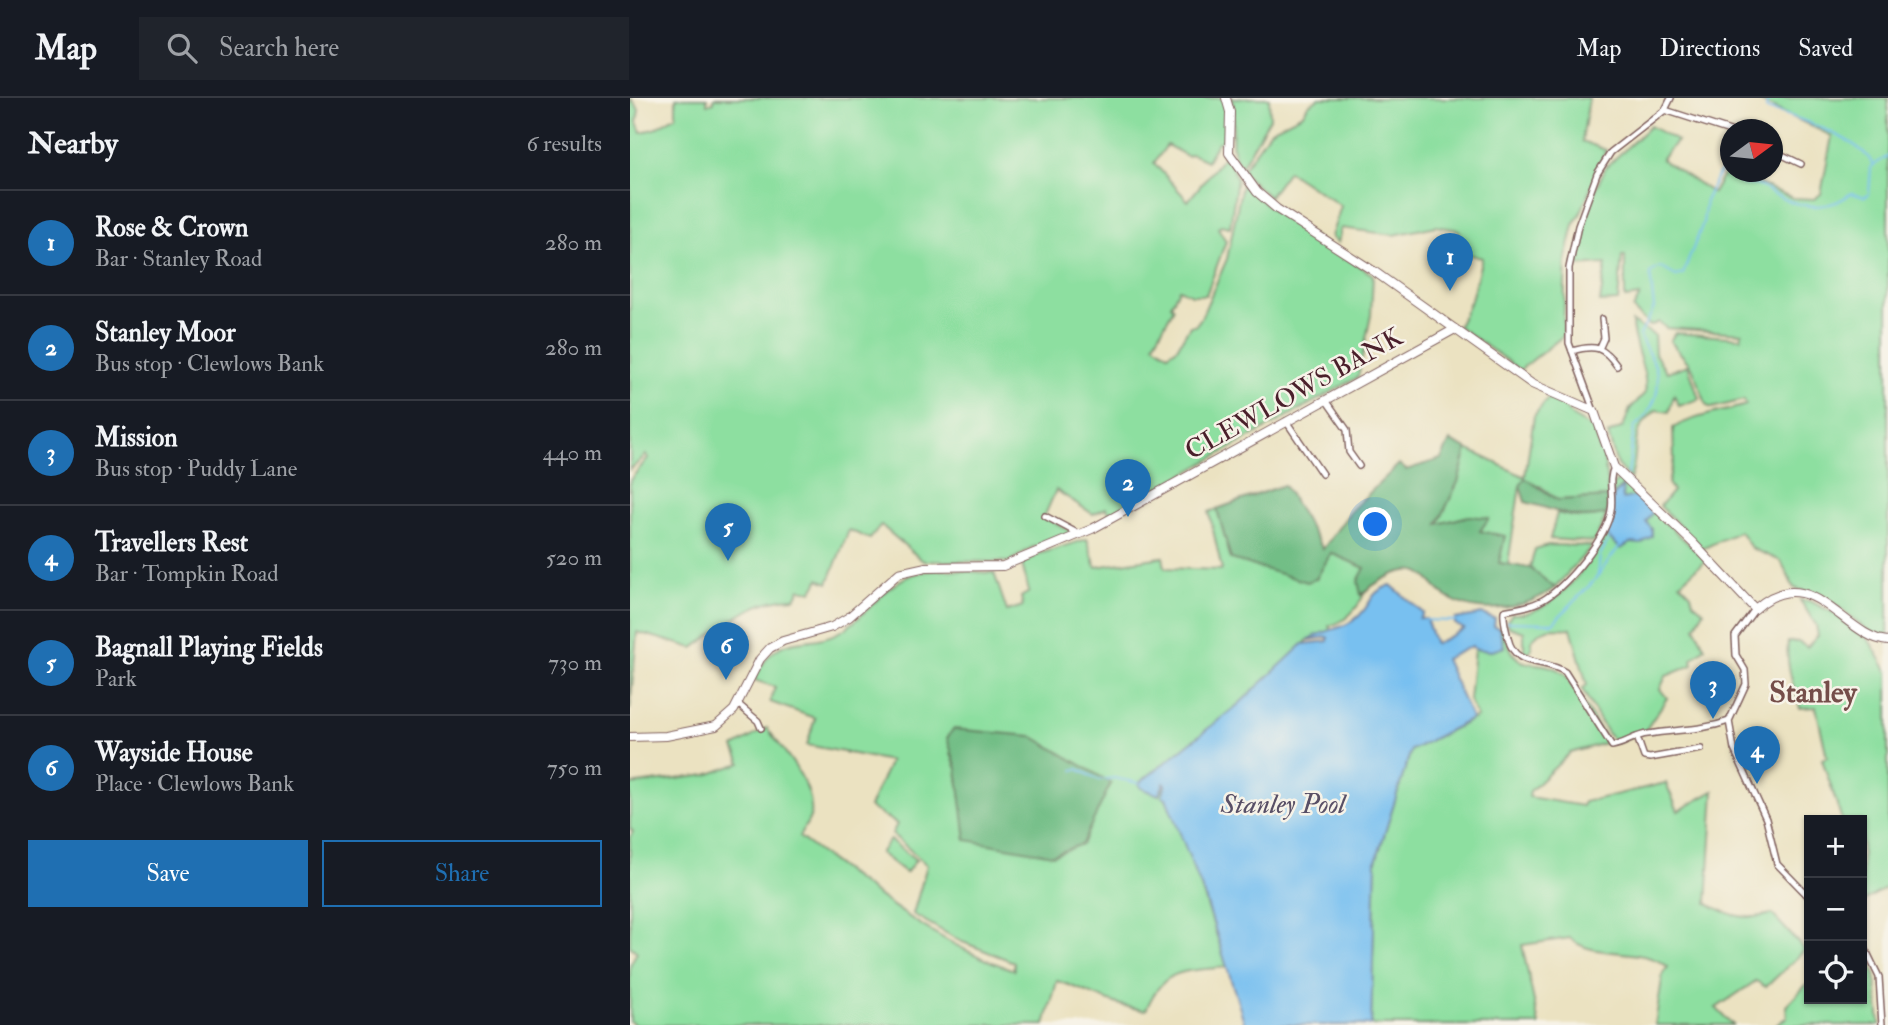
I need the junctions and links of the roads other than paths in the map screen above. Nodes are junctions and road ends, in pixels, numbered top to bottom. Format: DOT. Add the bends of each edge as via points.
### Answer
graph roads {
  1 [pos="1226,98"];
  2 [pos="1671,98"];
  3 [pos="1665,110"];
  4 [pos="1720,128"];
  5 [pos="1783,155"];
  6 [pos="1801,164"];
  7 [pos="1602,319"];
  8 [pos="1455,329"];
  9 [pos="1600,347"];
  10 [pos="1572,351"];
  11 [pos="1618,366"];
  12 [pos="1326,400"];
  13 [pos="1594,411"];
  14 [pos="1286,421"];
  15 [pos="1359,466"];
  16 [pos="1614,467"];
  17 [pos="1322,474"];
  18 [pos="1045,516"];
  19 [pos="1079,534"];
  20 [pos="1755,609"];
  21 [pos="1888,640"];
  22 [pos="738,704"];
  23 [pos="1729,721"];
  24 [pos="761,728"];
  25 [pos="630,737"];
  26 [pos="1637,737"];
  27 [pos="1701,748"];
  28 [pos="1804,892"];
  29 [pos="1867,952"];
  30 [pos="1882,1025"];
  1 -- 8 [label="street" via="1229,153 1247,182 1277,209"];
  2 -- 3 [label="street"];
  3 -- 4 [label="street"];
  3 -- 10 [label="street" via="1611,152 1597,174 1569,268"];
  5 -- 6 [label="street"];
  7 -- 9 [label="street"];
  8 -- 12 [label="street, CLEWLOWS BANK"];
  8 -- 13 [label="street" via="1532,384"];
  9 -- 10 [label="street"];
  9 -- 11 [label="street"];
  10 -- 13 [label="street"];
  12 -- 14 [label="street, CLEWLOWS BANK"];
  12 -- 15 [label="street" via="1347,430 1349,452"];
  13 -- 16 [label="street"];
  14 -- 17 [label="street"];
  14 -- 19 [label="street, CLEWLOWS BANK"];
  16 -- 20 [label="street"];
  16 -- 26 [label="street" via="1610,474 1612,510 1593,548 1550,594 1504,611 1504,618 1510,647 1521,659 1565,672 1612,746"];
  18 -- 19 [label="street"];
  19 -- 22 [label="street, CLEWLOWS BANK" via="1003,566 926,567 899,573 832,627 770,648"];
  20 -- 21 [label="street" via="1779,594 1800,594 1833,607 1872,637"];
  20 -- 23 [label="street" via="1735,636 1746,684"];
  22 -- 24 [label="street"];
  22 -- 25 [label="street, CLEWLOWS BANK" via="722,722 702,730"];
  23 -- 26 [label="street" via="1699,730"];
  23 -- 28 [label="street" via="1734,749 1766,819 1777,864"];
  26 -- 27 [label="street" via="1644,757"];
  29 -- 30 [label="street" via="1879,977"];
}
